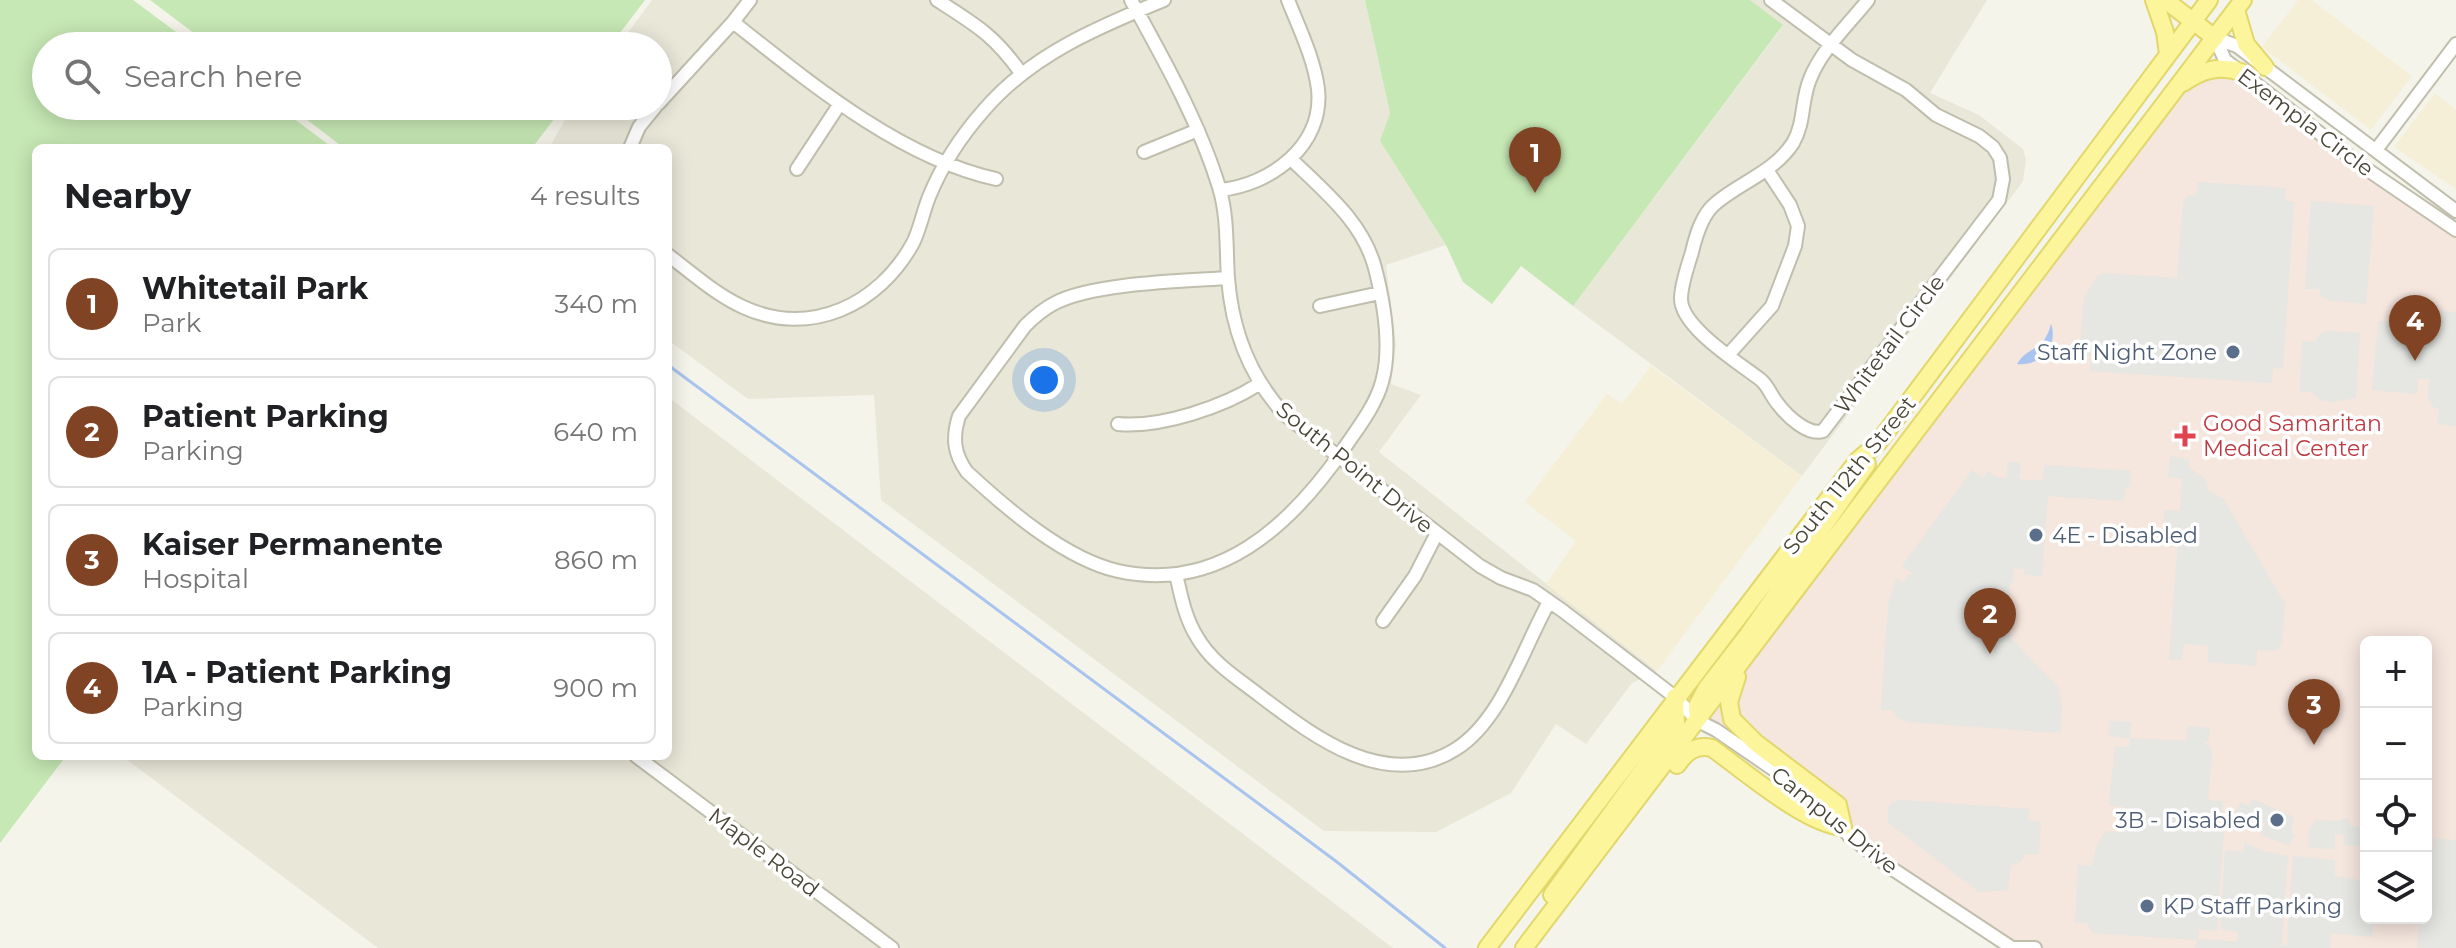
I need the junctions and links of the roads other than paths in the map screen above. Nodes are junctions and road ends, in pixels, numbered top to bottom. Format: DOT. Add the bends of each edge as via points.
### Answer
graph roads {
  1 [pos="750,0"];
  2 [pos="937,0"];
  3 [pos="1164,0"];
  4 [pos="1288,0"];
  5 [pos="1771,0"];
  6 [pos="1868,0"];
  7 [pos="2154,0"];
  8 [pos="2165,0"];
  9 [pos="2209,0"];
  10 [pos="2240,5"];
  11 [pos="1134,6"];
  12 [pos="2193,21"];
  13 [pos="733,22"];
  14 [pos="2215,38"];
  15 [pos="2456,44"];
  16 [pos="1832,46"];
  17 [pos="2168,54"];
  18 [pos="2265,67"];
  19 [pos="2241,72"];
  20 [pos="1021,73"];
  21 [pos="2178,86"];
  22 [pos="672,89"];
  23 [pos="839,105"];
  24 [pos="645,120"];
  25 [pos="1198,130"];
  26 [pos="632,144"];
  27 [pos="2376,150"];
  28 [pos="1144,152"];
  29 [pos="1291,159"];
  30 [pos="946,162"];
  31 [pos="797,169"];
  32 [pos="1767,170"];
  33 [pos="996,179"];
  34 [pos="1220,190"];
  35 [pos="2456,211"];
  36 [pos="2456,230"];
  37 [pos="672,258"];
  38 [pos="1228,278"];
  39 [pos="1380,293"];
  40 [pos="1320,306"];
  41 [pos="1729,354"];
  42 [pos="1259,384"];
  43 [pos="1118,424"];
  44 [pos="1878,443"];
  45 [pos="1338,457"];
  46 [pos="1437,533"];
  47 [pos="1176,574"];
  48 [pos="1549,602"];
  49 [pos="1383,621"];
  50 [pos="1744,661"];
  51 [pos="1675,697"];
  52 [pos="1698,721"];
  53 [pos="641,760"];
  54 [pos="1843,827"];
  55 [pos="892,948"];
  56 [pos="1487,948"];
  57 [pos="1513,948"];
  58 [pos="1524,948"];
  59 [pos="1532,948"];
  60 [pos="2012,948"];
  61 [pos="2035,948"];
  1 -- 13 [label="street"];
  2 -- 20 [label="street" via="987,31"];
  3 -- 11 [label="street"];
  4 -- 29 [label="street" via="1318,88 1314,121"];
  5 -- 16 [label="street, Whitetail Circle"];
  6 -- 16 [label="street"];
  7 -- 17 [label="main road"];
  8 -- 12 [label="main road"];
  9 -- 12 [label="main road, South 112th Street"];
  10 -- 14 [label="main road, South 112th Street"];
  10 -- 18 [label="main road" via="2246,44"];
  11 -- 20 [label="street"];
  11 -- 25 [label="street, South Point Drive"];
  12 -- 14 [label="main road"];
  12 -- 17 [label="main road, South 112th Street"];
  13 -- 22 [label="street"];
  13 -- 23 [label="street"];
  14 -- 18 [label="street, Exempla Circle" via="2237,46"];
  14 -- 19 [label="street, Exempla Circle" via="2225,60"];
  14 -- 21 [label="main road, South 112th Street"];
  15 -- 27 [label="street"];
  16 -- 32 [label="street, Whitetail Circle" via="1810,76 1793,143"];
  16 -- 41 [label="street, Whitetail Circle" via="1993,147 2003,179 1999,200 1823,431 1812,432 1791,416 1768,386"];
  17 -- 44 [label="main road, South 112th Street"];
  18 -- 27 [label="street, Exempla Circle"];
  19 -- 21 [label="main road" via="2210,69"];
  19 -- 36 [label="street, Exempla Circle" via="2362,166"];
  20 -- 30 [label="street" via="982,111"];
  21 -- 50 [label="main road, South 112th Street"];
  23 -- 30 [label="street"];
  23 -- 31 [label="street"];
  24 -- 26 [label="street"];
  25 -- 28 [label="street"];
  25 -- 34 [label="street, South Point Drive"];
  27 -- 35 [label="street, Exempla Circle"];
  29 -- 34 [label="street" via="1252,184"];
  29 -- 39 [label="street" via="1349,216 1370,254"];
  30 -- 33 [label="street"];
  30 -- 37 [label="street" via="901,262 866,298 843,309 820,316 767,315 733,302"];
  32 -- 41 [label="street" via="1798,226 1795,246 1772,306"];
  32 -- 41 [label="street, Whitetail Circle" via="1710,209 1695,241 1681,300 1690,324"];
  34 -- 38 [label="street, South Point Drive"];
  38 -- 42 [label="street, South Point Drive" via="1239,339"];
  38 -- 47 [label="street" via="1125,287 1056,302 1025,326 974,393 954,431 954,447 967,472 1069,552 1119,571"];
  39 -- 40 [label="street"];
  39 -- 45 [label="street" via="1387,342 1383,381"];
  42 -- 43 [label="street" via="1206,408"];
  42 -- 45 [label="street, South Point Drive" via="1285,415"];
  44 -- 51 [label="main road, South 112th Street" via="1858,460"];
  44 -- 52 [label="main road" via="1834,514 1706,689 1697,706"];
  45 -- 46 [label="street, South Point Drive"];
  45 -- 47 [label="street" via="1305,501 1269,535 1214,565"];
  46 -- 48 [label="street, South Point Drive" via="1480,566"];
  46 -- 49 [label="street"];
  47 -- 48 [label="street" via="1197,638 1231,674 1328,744 1398,765 1442,757 1478,731"];
  48 -- 51 [label="street, South Point Drive"];
  50 -- 52 [label="main road, South 112th Street"];
  50 -- 54 [label="main road" via="1730,698 1732,719 1838,805"];
  51 -- 52 [label="street, South Point Drive"];
  51 -- 56 [label="main road, South 112th Street"];
  51 -- 57 [label="main road" via="1676,724"];
  52 -- 54 [label="street, Campus Drive" via="1805,791"];
  52 -- 58 [label="main road, South 112th Street"];
  53 -- 55 [label="street, Maple Road"];
  54 -- 59 [label="main road" via="1808,815 1712,748 1695,748"];
  54 -- 60 [label="street, Campus Drive" via="1888,866"];
  60 -- 61 [label="street"];
}
